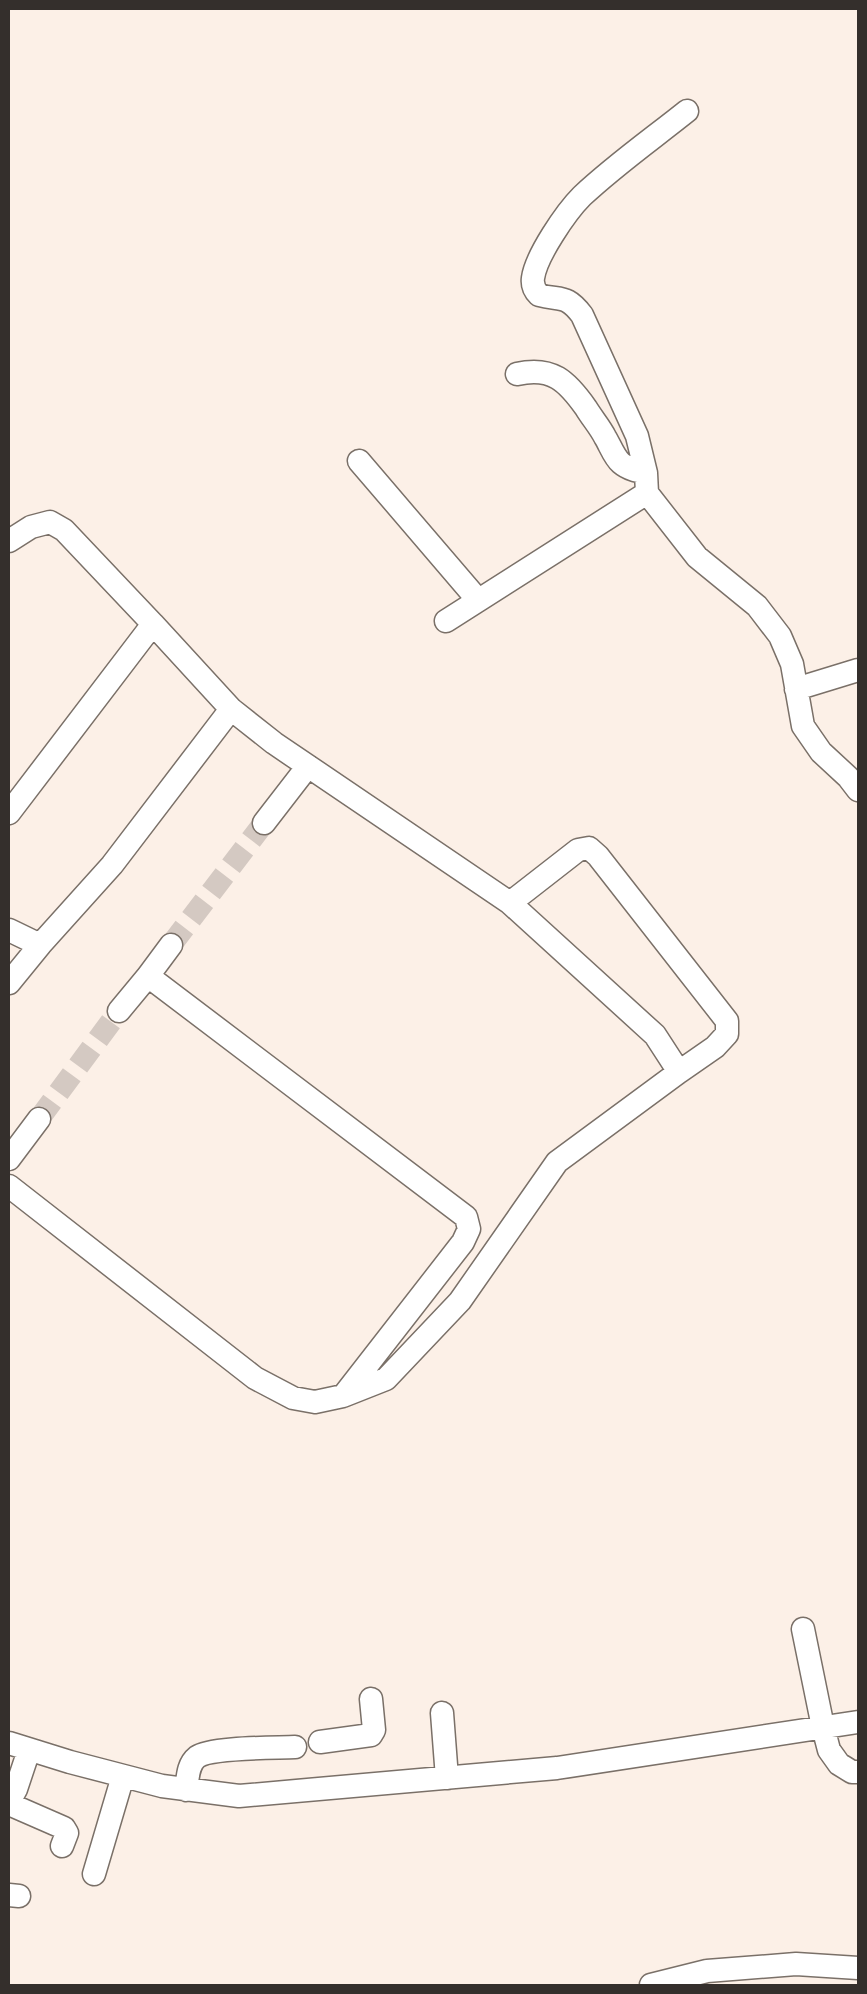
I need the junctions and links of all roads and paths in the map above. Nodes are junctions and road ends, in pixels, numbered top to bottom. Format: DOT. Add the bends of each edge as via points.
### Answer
graph roads {
  1 [pos="687,111"];
  2 [pos="517,374"];
  3 [pos="359,461"];
  4 [pos="646,483"];
  5 [pos="9,541"];
  6 [pos="478,600"];
  7 [pos="446,621"];
  8 [pos="152,624"];
  9 [pos="858,670"];
  10 [pos="796,689"];
  11 [pos="231,709"];
  12 [pos="308,766"];
  13 [pos="858,790"];
  14 [pos="9,813"];
  15 [pos="264,823"];
  16 [pos="510,902"];
  17 [pos="9,930"];
  18 [pos="40,945"];
  19 [pos="171,946"];
  20 [pos="148,976"];
  21 [pos="9,983"];
  22 [pos="119,1010"];
  23 [pos="679,1072"];
  24 [pos="39,1119"];
  25 [pos="9,1160"];
  26 [pos="9,1186"];
  27 [pos="343,1396"];
  28 [pos="803,1629"];
  29 [pos="371,1699"];
  30 [pos="442,1713"];
  31 [pos="858,1722"];
  32 [pos="823,1727"];
  33 [pos="320,1742"];
  34 [pos="19,1746"];
  35 [pos="295,1747"];
  36 [pos="858,1772"];
  37 [pos="123,1776"];
  38 [pos="447,1778"];
  39 [pos="186,1790"];
  40 [pos="9,1803"];
  41 [pos="62,1846"];
  42 [pos="94,1874"];
  43 [pos="858,1968"];
  44 [pos="651,1985"];
  1 -- 4 [label="street" via="581,198 554,234 537,263 532,280 539,295 563,298 582,315 637,436"];
  2 -- 4 [label="street" via="531,370 561,379 572,389 604,434 620,462"];
  3 -- 6 [label="street"];
  4 -- 6 [label="street"];
  4 -- 10 [label="street" via="697,557 757,606 780,636 792,664"];
  5 -- 8 [label="street" via="31,527 50,522 64,530"];
  6 -- 7 [label="street"];
  8 -- 11 [label="street"];
  8 -- 14 [label="street"];
  9 -- 10 [label="street"];
  10 -- 13 [label="street" via="803,726 821,752"];
  11 -- 12 [label="street"];
  11 -- 18 [label="street" via="112,865"];
  12 -- 15 [label="street"];
  12 -- 16 [label="street"];
  16 -- 23 [label="street" via="655,1036"];
  16 -- 23 [label="street" via="578,850 589,848 598,856 727,1021 727,1034 715,1047"];
  17 -- 18 [label="street"];
  18 -- 21 [label="street"];
  19 -- 20 [label="street"];
  20 -- 22 [label="street"];
  20 -- 27 [label="street" via="466,1217 469,1229 463,1242"];
  23 -- 27 [label="street" via="557,1162 460,1300 386,1378"];
  24 -- 25 [label="street"];
  26 -- 27 [label="street" via="256,1378 293,1398 315,1402"];
  28 -- 32 [label="street"];
  29 -- 33 [label="street" via="374,1730 371,1735"];
  30 -- 38 [label="street"];
  31 -- 32 [label="street"];
  32 -- 36 [label="street" via="829,1750 839,1764"];
  32 -- 38 [label="street" via="557,1768"];
  34 -- 37 [label="street"];
  34 -- 40 [label="street" via="16,1789"];
  35 -- 39 [label="street" via="211,1752 197,1757 191,1764"];
  37 -- 39 [label="street"];
  37 -- 42 [label="street"];
  38 -- 39 [label="street" via="239,1796"];
  40 -- 41 [label="street" via="64,1828 66,1833"];
  43 -- 44 [label="street" via="796,1964 717,1970"];
}
